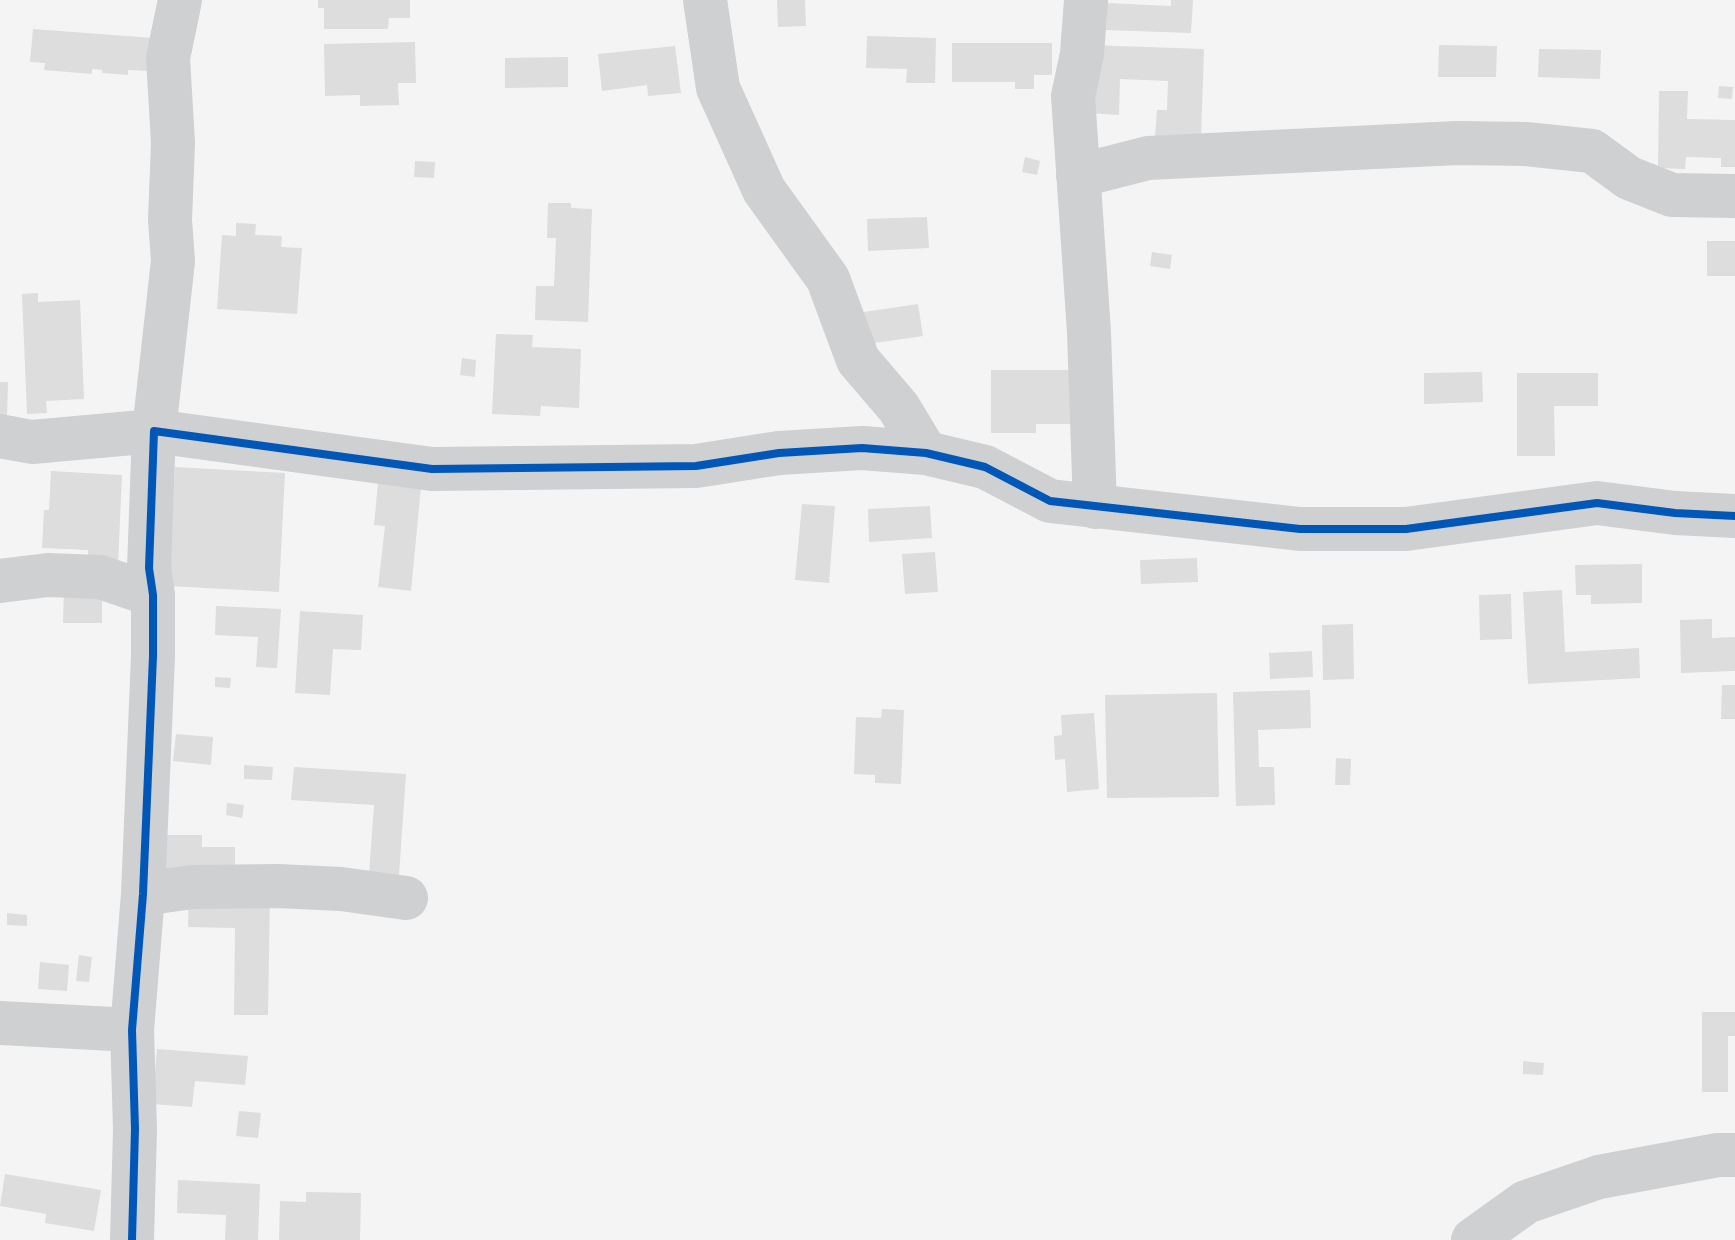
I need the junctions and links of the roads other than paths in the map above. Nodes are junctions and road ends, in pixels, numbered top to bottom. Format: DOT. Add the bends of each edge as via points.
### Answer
graph roads {
  1 [pos="180,0"];
  2 [pos="705,0"];
  3 [pos="1086,0"];
  4 [pos="1078,176"];
  5 [pos="1735,196"];
  6 [pos="154,431"];
  7 [pos="0,436"];
  8 [pos="926,453"];
  9 [pos="1095,507"];
  10 [pos="1735,516"];
  11 [pos="0,581"];
  12 [pos="153,595"];
  13 [pos="143,894"];
  14 [pos="406,898"];
  15 [pos="0,1023"];
  16 [pos="132,1030"];
  17 [pos="1735,1155"];
  18 [pos="132,1240"];
  19 [pos="1473,1240"];
  1 -- 6 [label="street" via="168,58 173,261"];
  2 -- 8 [label="street" via="718,88 764,190 828,279 858,360 899,408"];
  3 -- 4 [label="street" via="1073,96"];
  4 -- 5 [label="street" via="1148,158 1526,144 1592,151 1629,178 1672,195"];
  4 -- 9 [label="street"];
  6 -- 7 [label="street" via="32,442"];
  6 -- 8 [label="street" via="432,469 696,466 862,448"];
  6 -- 12 [label="street" via="149,568"];
  8 -- 9 [label="street" via="985,467 1050,501"];
  9 -- 10 [label="street" via="1300,529 1406,529 1597,503"];
  11 -- 12 [label="street" via="48,575 100,577"];
  12 -- 13 [label="street"];
  13 -- 14 [label="street" via="192,887 278,886"];
  13 -- 16 [label="street"];
  15 -- 16 [label="street"];
  16 -- 18 [label="street"];
  17 -- 19 [label="street" via="1599,1177 1526,1202"];
}
